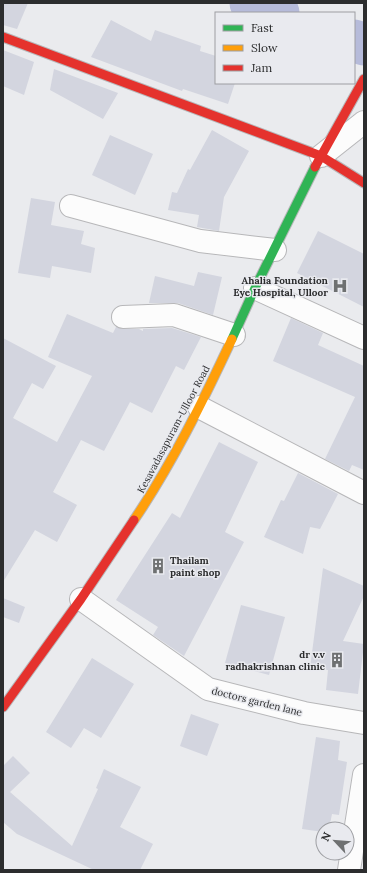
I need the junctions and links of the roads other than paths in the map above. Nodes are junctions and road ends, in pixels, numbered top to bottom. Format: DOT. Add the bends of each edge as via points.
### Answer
graph roads {
  1 [pos="3,37"];
  2 [pos="364,79"];
  3 [pos="364,122"];
  4 [pos="321,156"];
  5 [pos="364,183"];
  6 [pos="71,206"];
  7 [pos="275,250"];
  8 [pos="255,288"];
  9 [pos="123,317"];
  10 [pos="234,335"];
  11 [pos="364,338"];
  12 [pos="199,407"];
  13 [pos="364,493"];
  14 [pos="81,599"];
  15 [pos="3,707"];
  16 [pos="364,723"];
  17 [pos="364,775"];
  18 [pos="349,870"];
  1 -- 4 [label="main road"];
  2 -- 4 [label="main road, Kesavadasapuram-Ulloor Road"];
  3 -- 4 [label="street"];
  4 -- 5 [label="main road"];
  4 -- 7 [label="main road, Kesavadasapuram-Ulloor Road"];
  6 -- 7 [label="street" via="200,241"];
  7 -- 8 [label="main road, Kesavadasapuram-Ulloor Road"];
  8 -- 10 [label="main road, Kesavadasapuram-Ulloor Road"];
  8 -- 11 [label="street"];
  9 -- 10 [label="street" via="174,315"];
  10 -- 12 [label="main road, Kesavadasapuram-Ulloor Road"];
  12 -- 13 [label="street"];
  12 -- 14 [label="main road, Kesavadasapuram-Ulloor Road" via="152,494"];
  14 -- 15 [label="main road, Kesavadasapuram-Ulloor Road"];
  14 -- 16 [label="street, doctors garden lane" via="208,689 304,713"];
  17 -- 18 [label="street"];
}
